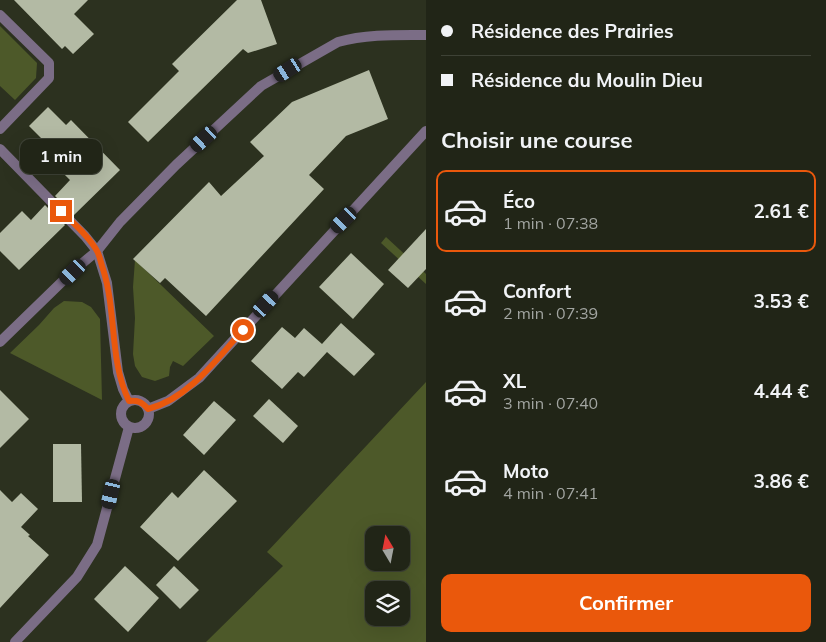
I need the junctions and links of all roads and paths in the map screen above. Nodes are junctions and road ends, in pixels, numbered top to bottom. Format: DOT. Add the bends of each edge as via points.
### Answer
graph roads {
  1 [pos="0,15"];
  2 [pos="426,35"];
  3 [pos="0,129"];
  4 [pos="426,131"];
  5 [pos="0,148"];
  6 [pos="97,251"];
  7 [pos="0,342"];
  8 [pos="129,401"];
  9 [pos="148,409"];
  10 [pos="128,427"];
  11 [pos="15,642"];
  1 -- 3 [label="street" via="49,63 48,78"];
  2 -- 6 [label="street" via="350,38 261,86 176,165 120,222"];
  4 -- 9 [label="street" via="199,378 168,401"];
  5 -- 6 [label="street"];
  6 -- 7 [label="street"];
  6 -- 8 [label="street" via="107,283 118,372"];
  8 -- 9 [label="street" via="136,400"];
  8 -- 10 [label="street" via="121,411 121,418"];
  9 -- 10 [label="street" via="147,422 142,427"];
  10 -- 11 [label="street" via="97,545 77,577"];
}
